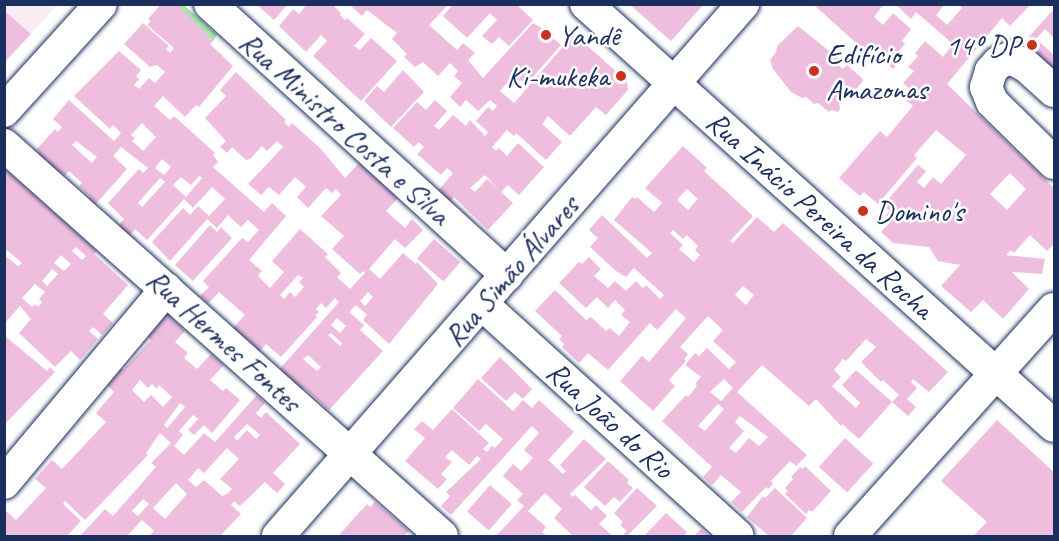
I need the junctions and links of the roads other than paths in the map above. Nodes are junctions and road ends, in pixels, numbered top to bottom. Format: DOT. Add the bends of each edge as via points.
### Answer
graph roads {
  1 [pos="101,4"];
  2 [pos="210,4"];
  3 [pos="586,4"];
  4 [pos="743,4"];
  5 [pos="675,85"];
  6 [pos="1054,91"];
  7 [pos="4,111"];
  8 [pos="4,145"];
  9 [pos="1054,163"];
  10 [pos="507,275"];
  11 [pos="166,289"];
  12 [pos="482,304"];
  13 [pos="1054,309"];
  14 [pos="997,373"];
  15 [pos="1054,426"];
  16 [pos="351,453"];
  17 [pos="4,483"];
  18 [pos="856,535"];
  19 [pos="278,537"];
  20 [pos="442,537"];
  21 [pos="738,537"];
  1 -- 7 [label="street"];
  2 -- 10 [label="street, Rua Ministro Costa e Silva"];
  3 -- 5 [label="street, Rua Inácio Pereira da Rocha"];
  4 -- 5 [label="street, Rua Simão Álvares"];
  5 -- 10 [label="street, Rua Simão Álvares"];
  5 -- 14 [label="street, Rua Inácio Pereira da Rocha"];
  6 -- 9 [label="street" via="1026,66 1010,58 998,63 987,78 992,102"];
  8 -- 11 [label="street, Rua Hermes Fontes"];
  10 -- 12 [label="street, Rua Simão Álvares"];
  11 -- 16 [label="street, Rua Hermes Fontes"];
  11 -- 17 [label="street"];
  12 -- 16 [label="street, Rua Simão Álvares"];
  12 -- 21 [label="street, Rua João do Rio"];
  13 -- 14 [label="street"];
  14 -- 15 [label="street, Rua Inácio Pereira da Rocha"];
  14 -- 18 [label="street"];
  16 -- 19 [label="street, Rua Simão Álvares"];
  16 -- 20 [label="street, Rua Hermes Fontes"];
}
